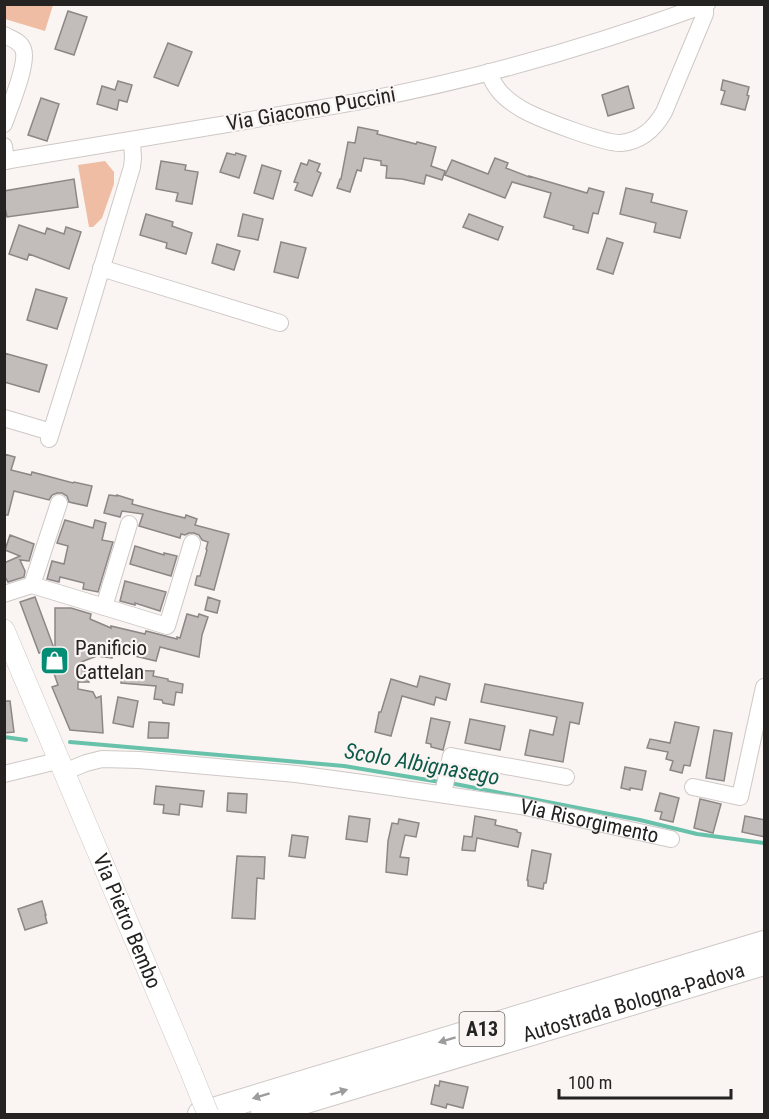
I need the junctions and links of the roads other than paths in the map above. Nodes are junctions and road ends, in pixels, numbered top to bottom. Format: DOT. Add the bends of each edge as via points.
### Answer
graph roads {
  1 [pos="706,5"];
  2 [pos="4,35"];
  3 [pos="489,72"];
  4 [pos="4,124"];
  5 [pos="132,141"];
  6 [pos="5,156"];
  7 [pos="101,268"];
  8 [pos="280,323"];
  9 [pos="4,418"];
  10 [pos="59,503"];
  11 [pos="129,524"];
  12 [pos="192,543"];
  13 [pos="32,585"];
  14 [pos="4,594"];
  15 [pos="104,607"];
  16 [pos="4,630"];
  17 [pos="765,687"];
  18 [pos="61,766"];
  19 [pos="4,774"];
  20 [pos="566,777"];
  21 [pos="444,787"];
  22 [pos="693,787"];
  23 [pos="670,840"];
  24 [pos="765,943"];
  25 [pos="765,963"];
  26 [pos="201,1114"];
  27 [pos="208,1114"];
  28 [pos="263,1114"];
  1 -- 3 [label="street, Via Giacomo Puccini"];
  1 -- 3 [label="street, Via Giacomo Puccini" via="664,112 647,133 630,141 602,139 529,113 500,92"];
  2 -- 4 [label="street" via="16,40 25,55"];
  3 -- 5 [label="street, Via Giacomo Puccini" via="371,99"];
  5 -- 6 [label="street, Via Giacomo Puccini"];
  5 -- 7 [label="street" via="132,167"];
  7 -- 8 [label="street"];
  7 -- 9 [label="street" via="50,435"];
  10 -- 13 [label="street"];
  11 -- 15 [label="street"];
  12 -- 15 [label="street" via="167,626"];
  13 -- 14 [label="street"];
  13 -- 15 [label="street"];
  16 -- 18 [label="main road"];
  17 -- 22 [label="street" via="740,797"];
  18 -- 19 [label="street" via="49,763"];
  18 -- 21 [label="street, Via Risorgimento" via="102,759 139,760"];
  18 -- 27 [label="main road, Via Pietro Bembo, bridge"];
  20 -- 21 [label="street" via="451,756"];
  21 -- 23 [label="street, Via Risorgimento"];
  24 -- 26 [label="highway, Autostrada Bologna-Padova / A13, one-way"];
  28 -- 25 [label="highway, Autostrada Bologna-Padova / A13, one-way"];
}
